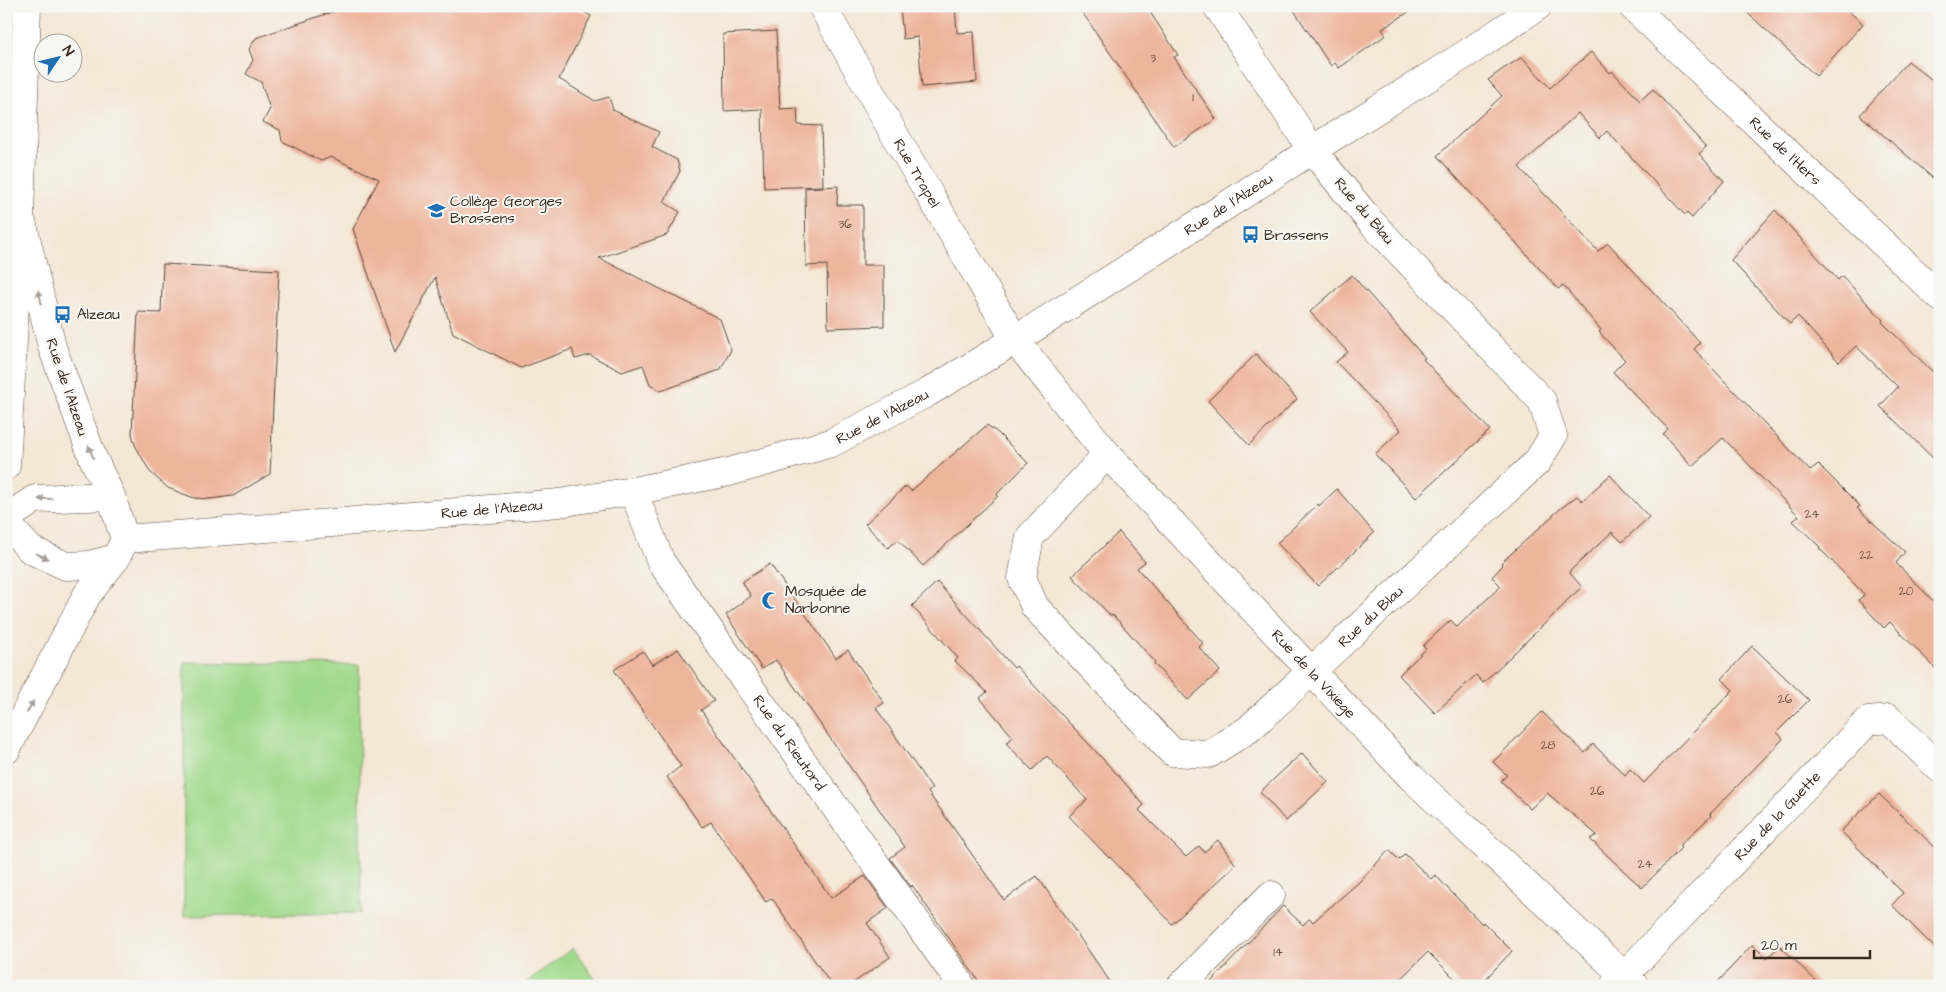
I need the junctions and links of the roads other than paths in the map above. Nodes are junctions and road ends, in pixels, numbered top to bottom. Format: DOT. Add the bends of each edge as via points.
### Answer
graph roads {
  1 [pos="27,6"];
  2 [pos="822,6"];
  3 [pos="1217,6"];
  4 [pos="1538,6"];
  5 [pos="1632,6"];
  6 [pos="1312,150"];
  7 [pos="20,215"];
  8 [pos="1940,297"];
  9 [pos="1015,340"];
  10 [pos="1107,454"];
  11 [pos="6,466"];
  12 [pos="633,491"];
  13 [pos="112,496"];
  14 [pos="6,518"];
  15 [pos="6,524"];
  16 [pos="120,548"];
  17 [pos="1312,670"];
  18 [pos="6,750"];
  19 [pos="1940,769"];
  20 [pos="1271,895"];
  21 [pos="1624,982"];
  22 [pos="961,986"];
  23 [pos="1181,986"];
  1 -- 7 [label="street"];
  2 -- 9 [label="street, Rue Trapel"];
  3 -- 6 [label="street"];
  4 -- 6 [label="street, Rue de l'Alzeau"];
  5 -- 8 [label="street, Rue de l'Hers"];
  6 -- 9 [label="street, Rue de l'Alzeau"];
  6 -- 17 [label="street, Rue du Blau" via="1371,222 1542,401 1553,436 1537,462"];
  7 -- 11 [label="street"];
  13 -- 7 [label="street, Rue de l'Alzeau, one-way" via="93,458 52,347"];
  9 -- 10 [label="street, Rue de la Vixiege"];
  9 -- 12 [label="street, Rue de l'Alzeau" via="927,393 831,443 729,472"];
  10 -- 17 [label="street, Rue de la Vixiege"];
  10 -- 17 [label="street, Rue du Blau" via="1030,537 1022,578 1035,607 1172,752 1209,754 1248,729"];
  12 -- 16 [label="street, Rue de l'Alzeau" via="559,503"];
  12 -- 22 [label="street, Rue du Rieutord" via="661,562"];
  13 -- 14 [label="street, one-way" via="35,499"];
  13 -- 16 [label="street, Rue de l'Alzeau"];
  15 -- 16 [label="street, Rue de l'Alzeau, one-way" via="31,550 66,566 88,565"];
  18 -- 16 [label="street, one-way" via="87,595"];
  17 -- 21 [label="street, Rue de la Vixiege" via="1411,776"];
  19 -- 21 [label="street, Rue de la Guette" via="1889,719 1868,721"];
  20 -- 23 [label="street"];
}
